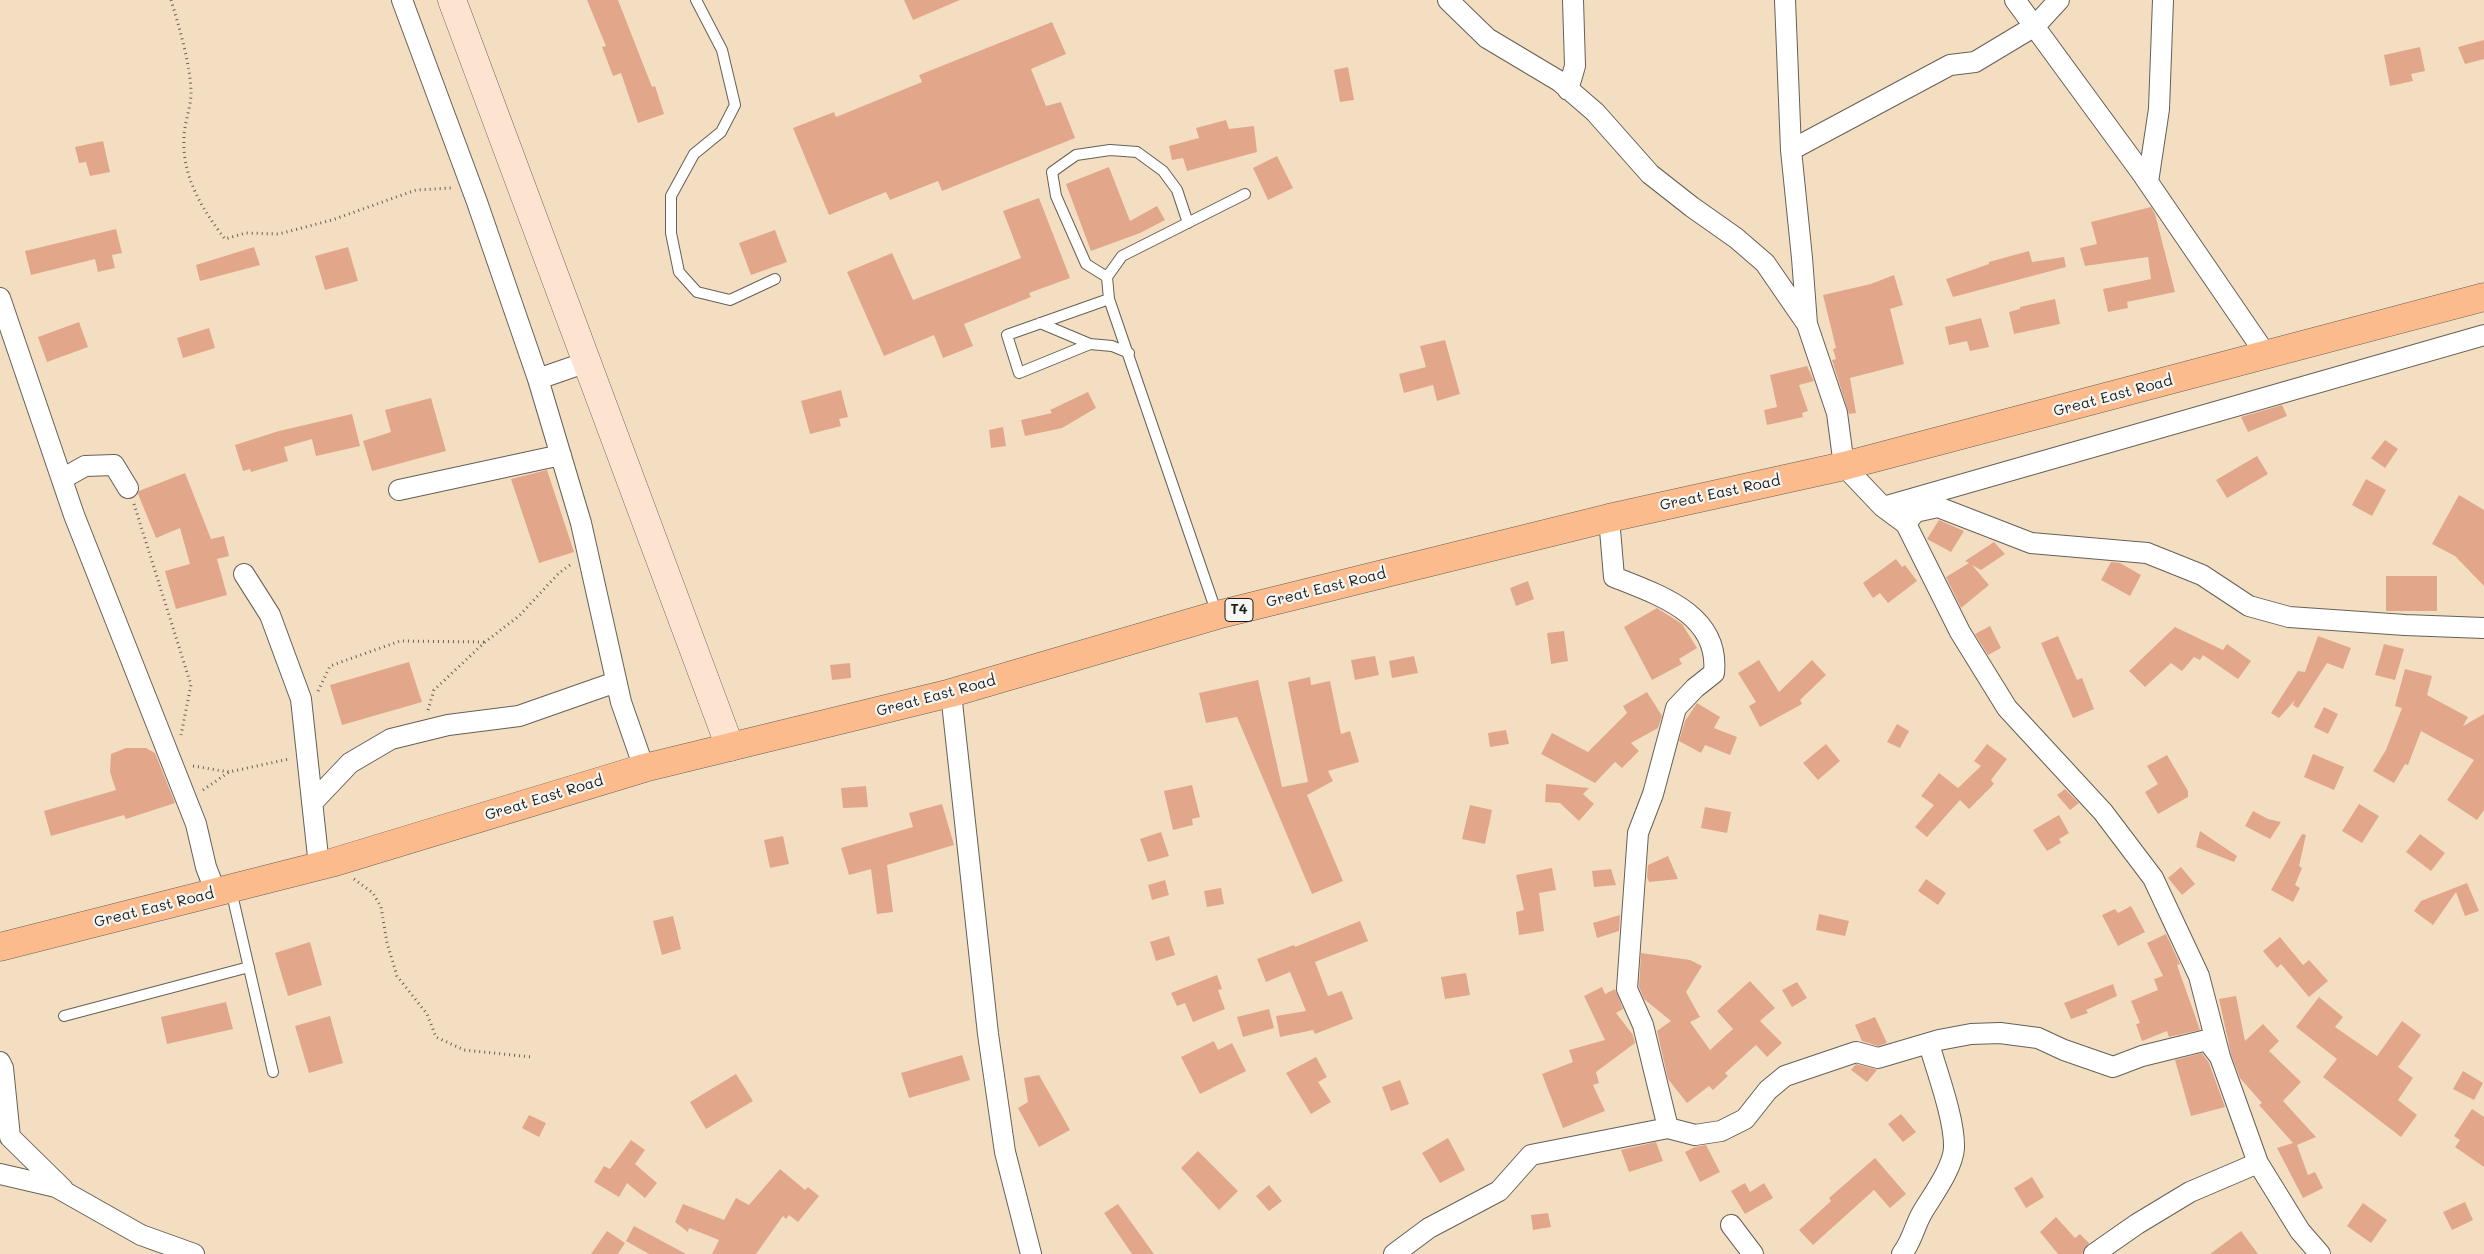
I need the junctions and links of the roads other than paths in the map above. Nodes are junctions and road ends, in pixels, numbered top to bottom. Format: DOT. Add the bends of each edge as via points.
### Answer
graph roads {
  1 [pos="402,0"];
  2 [pos="452,0"];
  3 [pos="696,0"];
  4 [pos="1448,0"];
  5 [pos="1573,0"];
  6 [pos="1785,0"];
  7 [pos="2016,0"];
  8 [pos="2059,0"];
  9 [pos="2163,0"];
  10 [pos="2035,26"];
  11 [pos="1568,90"];
  12 [pos="1791,150"];
  13 [pos="2148,182"];
  14 [pos="1245,194"];
  15 [pos="1188,223"];
  16 [pos="1106,277"];
  17 [pos="775,279"];
  18 [pos="2484,297"];
  19 [pos="0,298"];
  20 [pos="1109,299"];
  21 [pos="1040,323"];
  22 [pos="1806,324"];
  23 [pos="2484,335"];
  24 [pos="1090,344"];
  25 [pos="1129,353"];
  26 [pos="2267,356"];
  27 [pos="587,362"];
  28 [pos="538,379"];
  29 [pos="561,455"];
  30 [pos="1844,466"];
  31 [pos="62,479"];
  32 [pos="128,488"];
  33 [pos="399,490"];
  34 [pos="1883,506"];
  35 [pos="1609,518"];
  36 [pos="1906,524"];
  37 [pos="244,574"];
  38 [pos="1217,615"];
  39 [pos="2484,628"];
  40 [pos="616,682"];
  41 [pos="951,693"];
  42 [pos="730,747"];
  43 [pos="644,768"];
  44 [pos="312,804"];
  45 [pos="325,864"];
  46 [pos="223,891"];
  47 [pos="0,947"];
  48 [pos="249,968"];
  49 [pos="64,1016"];
  50 [pos="1929,1044"];
  51 [pos="2220,1057"];
  52 [pos="0,1062"];
  53 [pos="273,1072"];
  54 [pos="1668,1128"];
  55 [pos="2258,1163"];
  56 [pos="0,1174"];
  57 [pos="66,1193"];
  58 [pos="1732,1225"];
  59 [pos="194,1254"];
  60 [pos="1031,1254"];
  61 [pos="1394,1254"];
  62 [pos="1753,1254"];
  63 [pos="1902,1254"];
  64 [pos="2094,1254"];
  65 [pos="2320,1254"];
  1 -- 28 [label="street" via="472,187"];
  2 -- 27 [label="main road"];
  3 -- 17 [label="lane" via="722,50 735,105 721,132 694,154 671,196 671,233 679,272 697,292 730,300"];
  4 -- 11 [label="street" via="1487,38 1559,81"];
  5 -- 11 [label="street" via="1575,66"];
  6 -- 12 [label="street"];
  7 -- 10 [label="street"];
  8 -- 10 [label="street"];
  9 -- 13 [label="street" via="2159,108"];
  10 -- 12 [label="street" via="1975,62 1950,65"];
  10 -- 13 [label="street"];
  11 -- 22 [label="street" via="1595,112 1650,174 1736,238 1765,264"];
  12 -- 22 [label="street"];
  13 -- 26 [label="street"];
  14 -- 15 [label="lane"];
  15 -- 16 [label="lane" via="1122,256"];
  15 -- 16 [label="lane" via="1177,190 1162,171 1136,152 1110,150 1076,155 1052,172 1056,196 1086,264"];
  16 -- 20 [label="lane"];
  18 -- 26 [label="highway, Great East Road / T4"];
  19 -- 31 [label="street"];
  20 -- 21 [label="lane"];
  20 -- 25 [label="lane"];
  21 -- 24 [label="lane"];
  21 -- 24 [label="lane" via="1007,334 1019,373"];
  22 -- 30 [label="street" via="1837,413"];
  23 -- 34 [label="street"];
  24 -- 25 [label="lane" via="1112,346"];
  25 -- 38 [label="lane"];
  26 -- 30 [label="highway, Great East Road / T4"];
  27 -- 28 [label="street"];
  27 -- 42 [label="main road"];
  28 -- 29 [label="street"];
  29 -- 33 [label="street"];
  29 -- 40 [label="street" via="588,553"];
  30 -- 34 [label="street"];
  30 -- 35 [label="highway, Great East Road / T4"];
  31 -- 32 [label="street" via="85,466 114,465"];
  31 -- 46 [label="street"];
  34 -- 36 [label="street"];
  35 -- 38 [label="highway, Great East Road / T4"];
  35 -- 54 [label="street" via="1614,577 1676,603 1703,628 1714,649 1714,674 1676,708 1654,794 1638,833 1628,989 1643,1025"];
  36 -- 39 [label="street" via="1915,512 1938,507 2031,542 2147,553 2202,576 2249,606 2289,616 2405,626"];
  36 -- 51 [label="street" via="1960,632 2007,708 2103,812 2153,878 2199,976"];
  37 -- 44 [label="street" via="270,614 301,700"];
  38 -- 41 [label="highway, Great East Road / T4"];
  40 -- 43 [label="street"];
  40 -- 44 [label="street" via="519,716 432,729 391,739 350,763"];
  41 -- 42 [label="highway, Great East Road / T4"];
  41 -- 60 [label="street" via="1005,1152"];
  42 -- 43 [label="highway, Great East Road / T4"];
  43 -- 45 [label="highway, Great East Road / T4"];
  44 -- 45 [label="street"];
  45 -- 46 [label="highway, Great East Road / T4"];
  46 -- 47 [label="highway, Great East Road / T4"];
  46 -- 48 [label="lane"];
  48 -- 49 [label="lane"];
  48 -- 53 [label="lane"];
  50 -- 51 [label="street" via="1971,1034 2000,1033 2038,1038 2113,1067 2142,1056 2207,1040"];
  50 -- 54 [label="street" via="1878,1058 1856,1052 1785,1076 1768,1090 1745,1118 1721,1131 1695,1135"];
  50 -- 63 [label="street" via="1954,1149 1944,1177"];
  51 -- 55 [label="street"];
  52 -- 57 [label="street" via="10,1137"];
  54 -- 61 [label="street" via="1531,1155 1499,1191 1429,1228"];
  55 -- 64 [label="street" via="2190,1192"];
  55 -- 65 [label="street" via="2300,1231"];
  56 -- 57 [label="street" via="56,1187"];
  57 -- 59 [label="street" via="141,1235"];
  58 -- 62 [label="street"];
}
